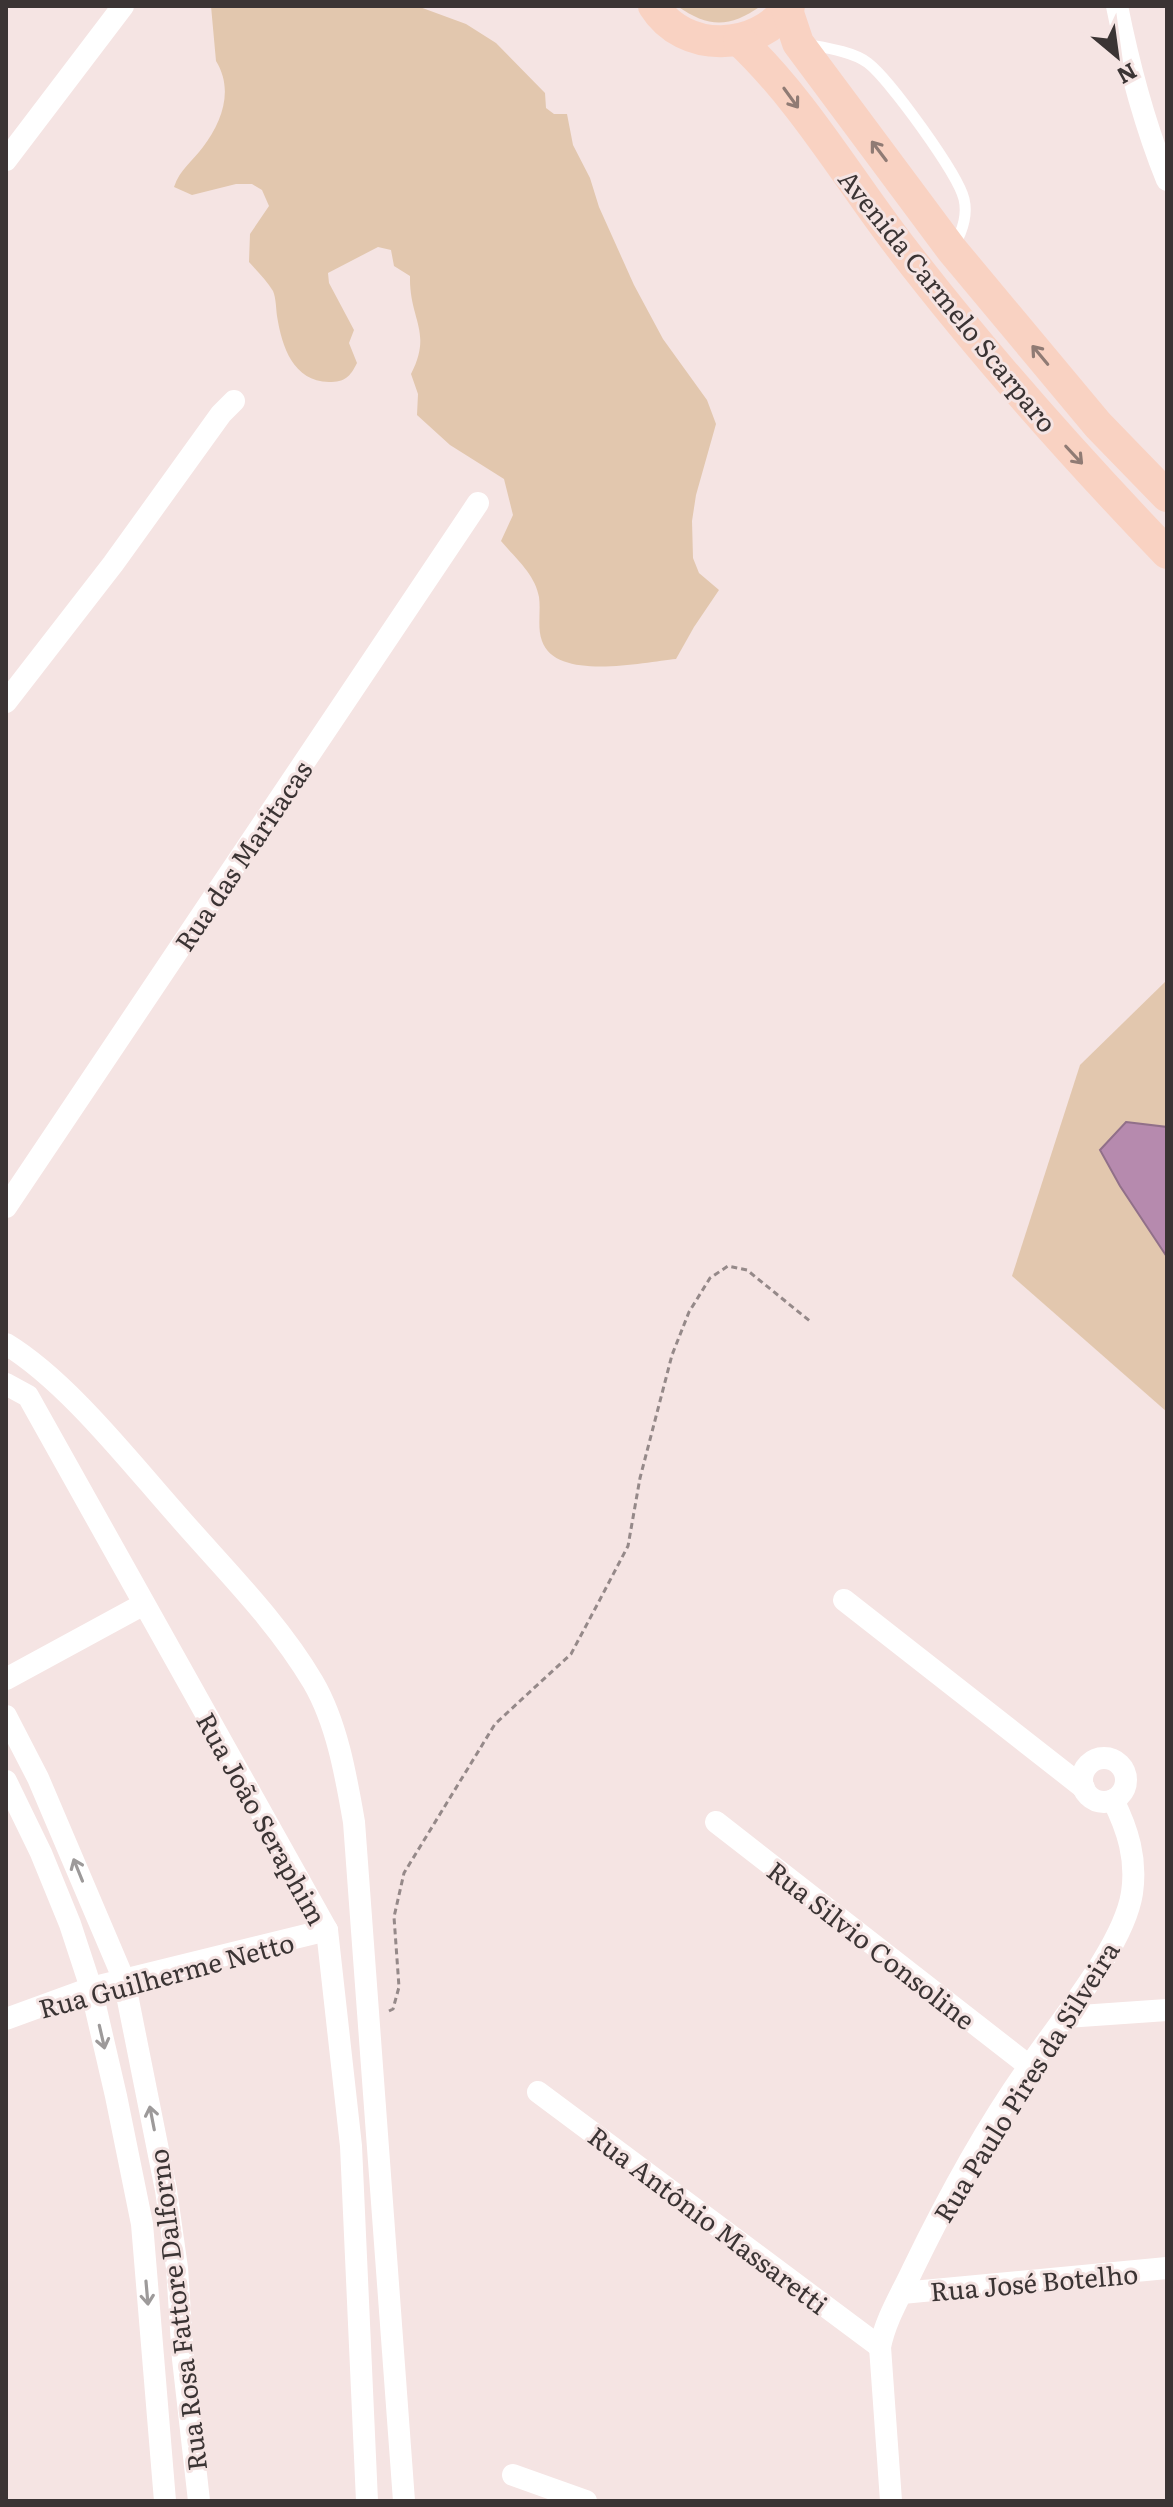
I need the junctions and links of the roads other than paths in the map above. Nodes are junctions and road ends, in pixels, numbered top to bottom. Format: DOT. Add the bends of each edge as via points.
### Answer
graph roads {
  1 [pos="123,6"];
  2 [pos="654,6"];
  3 [pos="1117,6"];
  4 [pos="788,8"];
  5 [pos="739,40"];
  6 [pos="798,43"];
  7 [pos="6,160"];
  8 [pos="1167,180"];
  9 [pos="952,250"];
  10 [pos="234,401"];
  11 [pos="1167,496"];
  12 [pos="478,503"];
  13 [pos="1167,553"];
  14 [pos="6,702"];
  15 [pos="6,1207"];
  16 [pos="6,1344"];
  17 [pos="6,1384"];
  18 [pos="844,1600"];
  19 [pos="144,1604"];
  20 [pos="6,1679"];
  21 [pos="6,1716"];
  22 [pos="6,1781"];
  23 [pos="1084,1788"];
  24 [pos="1113,1800"];
  25 [pos="716,1822"];
  26 [pos="327,1930"];
  27 [pos="124,1980"];
  28 [pos="91,1988"];
  29 [pos="1167,2010"];
  30 [pos="1066,2017"];
  31 [pos="6,2019"];
  32 [pos="1029,2066"];
  33 [pos="538,2092"];
  34 [pos="1167,2268"];
  35 [pos="902,2293"];
  36 [pos="880,2347"];
  37 [pos="513,2475"];
  38 [pos="165,2501"];
  39 [pos="199,2501"];
  40 [pos="367,2501"];
  41 [pos="404,2501"];
  42 [pos="586,2501"];
  43 [pos="891,2501"];
  1 -- 7 [label="street"];
  2 -- 5 [label="main road" via="683,33 710,41"];
  3 -- 8 [label="street" via="1128,63"];
  4 -- 5 [label="main road" via="765,29"];
  4 -- 6 [label="main road, Avenida Carmelo Scarparo"];
  5 -- 13 [label="main road, Avenida Carmelo Scarparo, one-way" via="769,68 901,247 1069,450"];
  9 -- 6 [label="main road, Avenida Carmelo Scarparo, one-way"];
  6 -- 9 [label="lane" via="867,61 894,91 945,161 965,199 964,229"];
  11 -- 9 [label="main road, Avenida Carmelo Scarparo, one-way" via="1098,425"];
  10 -- 14 [label="street"];
  12 -- 15 [label="street, Rua das Maritacas"];
  16 -- 41 [label="street" via="43,1371 263,1611 314,1684 328,1716 354,1822"];
  17 -- 19 [label="street, Rua João Seraphim" via="28,1396"];
  18 -- 23 [label="street"];
  19 -- 20 [label="street"];
  19 -- 26 [label="street, Rua João Seraphim"];
  27 -- 21 [label="street, Rua Rosa Fattore Dalforno, one-way"];
  22 -- 28 [label="street, Rua Rosa Fattore Dalforno" via="41,1853"];
  23 -- 24 [label="street" via="1093,1799"];
  23 -- 24 [label="street" via="1090,1762 1112,1759 1126,1776 1123,1790"];
  24 -- 30 [label="street, Rua Paulo Pires da Silveira" via="1128,1831 1132,1895 1117,1935"];
  25 -- 32 [label="street, Rua Silvio Consoline"];
  26 -- 27 [label="street, Rua Guilherme Netto"];
  26 -- 40 [label="street, Rua João Seraphim" via="351,2146"];
  27 -- 28 [label="street, Rua Guilherme Netto"];
  39 -- 27 [label="street, Rua Rosa Fattore Dalforno, one-way" via="166,2190"];
  28 -- 31 [label="street, Rua Guilherme Netto"];
  28 -- 38 [label="street, Rua Rosa Fattore Dalforno, one-way" via="142,2224"];
  29 -- 30 [label="street"];
  30 -- 32 [label="street, Rua Paulo Pires da Silveira"];
  32 -- 35 [label="street, Rua Paulo Pires da Silveira" via="944,2205"];
  33 -- 36 [label="street, Rua Antônio Massaretti"];
  34 -- 35 [label="street, Rua José Botelho"];
  35 -- 36 [label="street, Rua Paulo Pires da Silveira" via="885,2323"];
  36 -- 43 [label="street, Rua Paulo Pires da Silveira"];
  37 -- 42 [label="street"];
}
